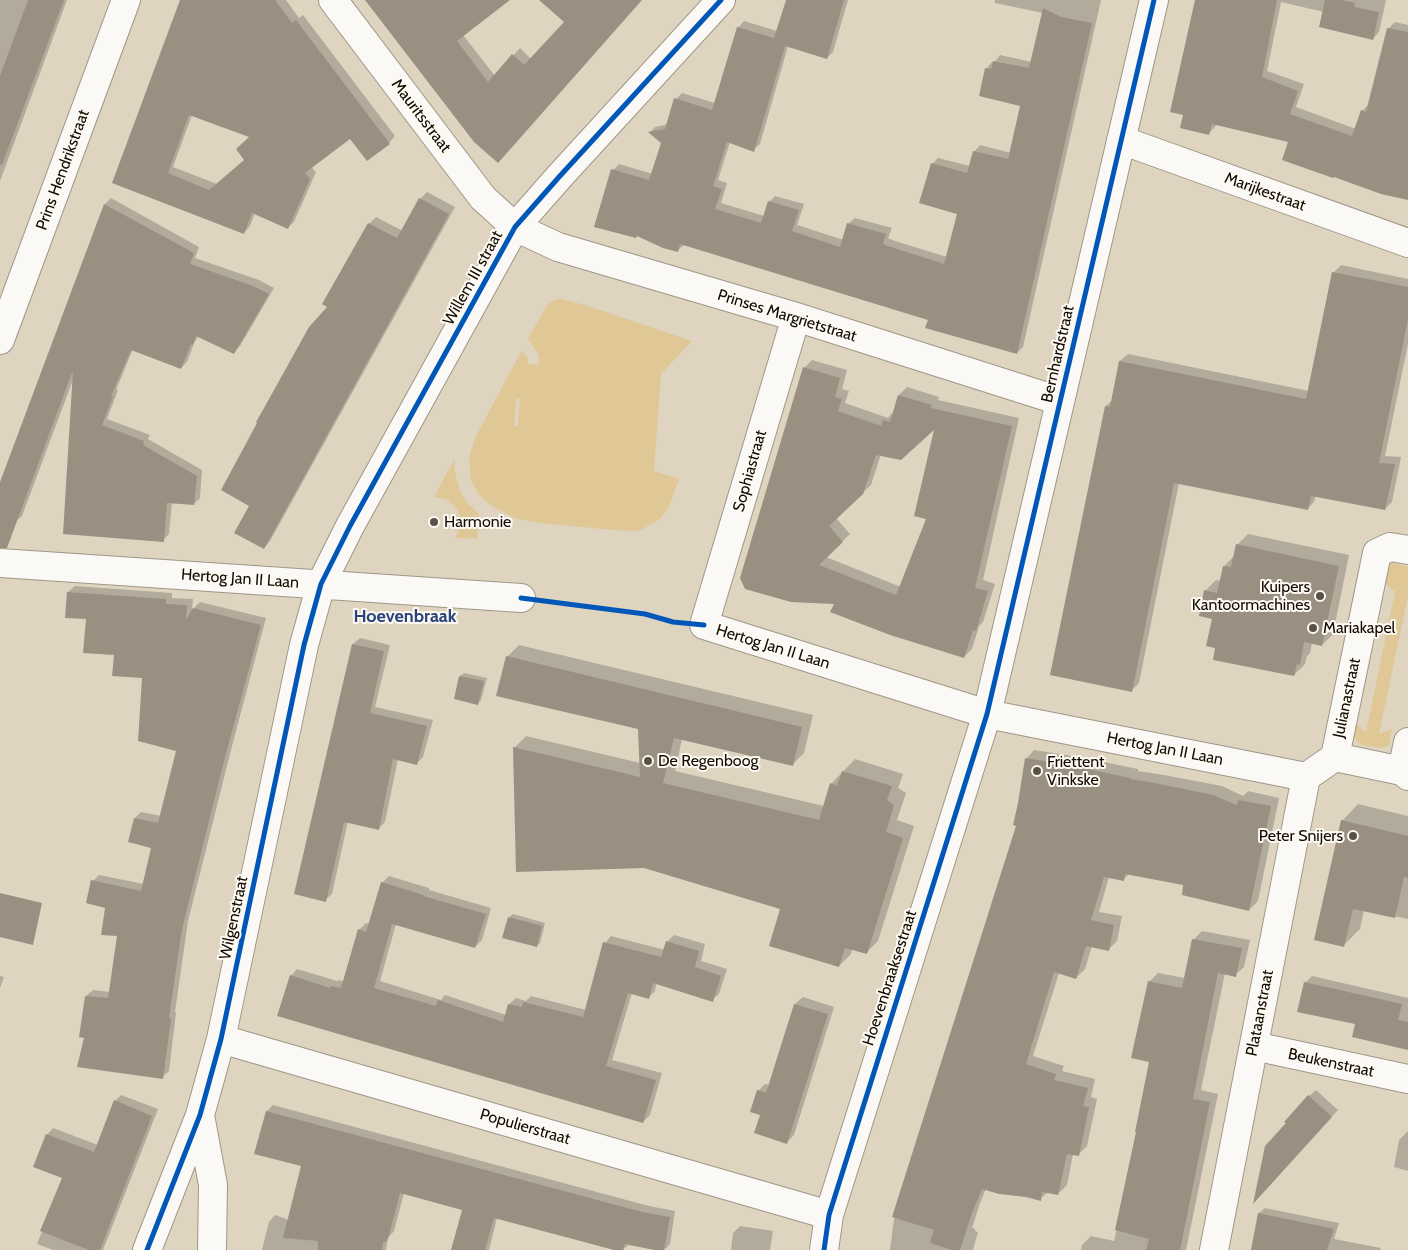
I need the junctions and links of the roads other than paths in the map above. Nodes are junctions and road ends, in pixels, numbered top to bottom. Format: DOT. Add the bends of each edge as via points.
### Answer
graph roads {
  1 [pos="126,0"];
  2 [pos="333,0"];
  3 [pos="721,0"];
  4 [pos="1154,0"];
  5 [pos="1121,140"];
  6 [pos="515,227"];
  7 [pos="1408,243"];
  8 [pos="796,317"];
  9 [pos="0,340"];
  10 [pos="1060,401"];
  11 [pos="1408,550"];
  12 [pos="0,563"];
  13 [pos="321,584"];
  14 [pos="521,598"];
  15 [pos="704,625"];
  16 [pos="987,714"];
  17 [pos="1408,742"];
  18 [pos="1335,757"];
  19 [pos="1405,773"];
  20 [pos="1306,777"];
  21 [pos="221,1040"];
  22 [pos="1254,1046"];
  23 [pos="1408,1079"];
  24 [pos="200,1115"];
  25 [pos="829,1214"];
  26 [pos="146,1250"];
  27 [pos="212,1250"];
  28 [pos="824,1250"];
  29 [pos="1214,1250"];
  1 -- 9 [label="street, Prins Hendrikstraat"];
  2 -- 6 [label="street, Mauritsstraat" via="483,198"];
  3 -- 6 [label="street, Willem III straat"];
  4 -- 5 [label="street, Bernhardstraat"];
  5 -- 7 [label="street, Marijkestraat"];
  5 -- 10 [label="street, Bernhardstraat"];
  6 -- 8 [label="street, Prinses Margrietstraat" via="558,247"];
  6 -- 13 [label="street, Willem III straat"];
  8 -- 10 [label="street, Prinses Margrietstraat"];
  8 -- 15 [label="street, Sophiastraat"];
  10 -- 16 [label="street, Bernhardstraat"];
  11 -- 18 [label="street, Julianastraat" via="1390,547 1377,553"];
  12 -- 13 [label="street, Hertog Jan II Laan"];
  13 -- 14 [label="street, Hertog Jan II Laan"];
  13 -- 21 [label="street, Wilgenstraat" via="304,644"];
  15 -- 16 [label="street, Hertog Jan II Laan"];
  16 -- 20 [label="street, Hertog Jan II Laan"];
  16 -- 25 [label="street, Hoevenbraaksestraat"];
  17 -- 19 [label="street"];
  18 -- 19 [label="street"];
  18 -- 20 [label="street"];
  20 -- 22 [label="street, Plataanstraat"];
  21 -- 24 [label="street, Wilgenstraat"];
  21 -- 25 [label="street, Populierstraat"];
  22 -- 23 [label="street, Beukenstraat"];
  22 -- 29 [label="street, Plataanstraat"];
  24 -- 26 [label="street, Wilgenstraat"];
  24 -- 27 [label="street, Wilgenstraat" via="213,1185"];
  25 -- 28 [label="street, Hoevenbraaksestraat"];
}
